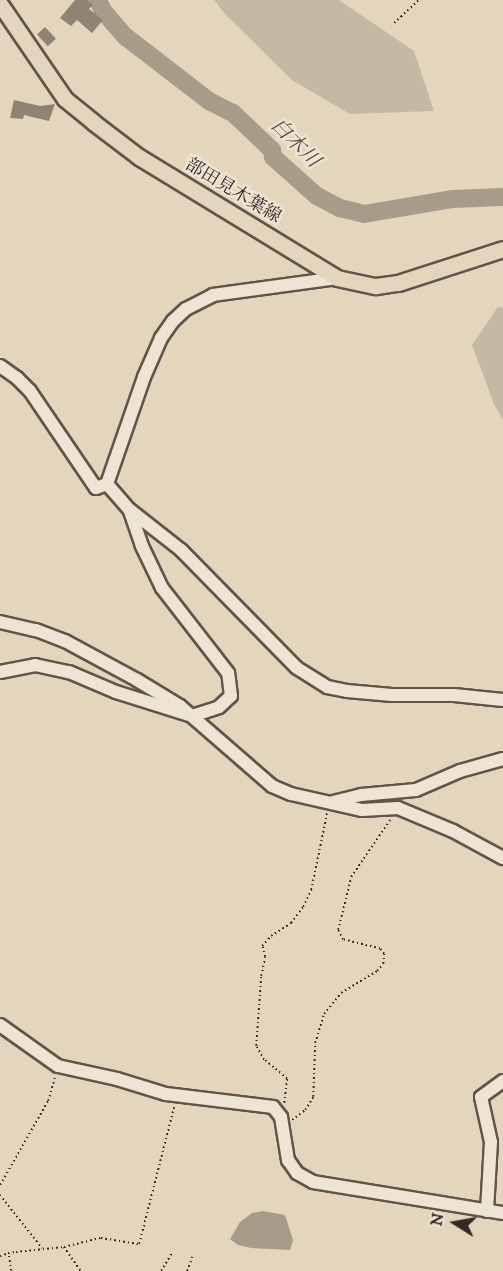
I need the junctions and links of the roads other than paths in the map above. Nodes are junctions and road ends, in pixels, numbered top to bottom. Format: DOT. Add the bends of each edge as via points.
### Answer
graph roads {
  1 [pos="0,4"];
  2 [pos="503,249"];
  3 [pos="337,278"];
  4 [pos="0,366"];
  5 [pos="106,484"];
  6 [pos="130,510"];
  7 [pos="0,622"];
  8 [pos="0,672"];
  9 [pos="503,700"];
  10 [pos="192,716"];
  11 [pos="503,759"];
  12 [pos="329,805"];
  13 [pos="503,858"];
  14 [pos="0,1025"];
  15 [pos="503,1081"];
  16 [pos="487,1211"];
  17 [pos="503,1213"];
  1 -- 3 [label="main road, 部田見木葉線" via="65,99 93,122 139,157"];
  2 -- 3 [label="main road, 部田見木葉線" via="398,283 376,286"];
  3 -- 5 [label="street" via="213,295 179,315 161,338 144,377"];
  4 -- 5 [label="street" via="30,392 96,488"];
  5 -- 6 [label="street"];
  6 -- 9 [label="street" via="181,550 297,668 327,687 392,695 454,694"];
  6 -- 10 [label="street" via="162,588 231,682 231,696 219,706"];
  7 -- 10 [label="street" via="36,630 72,645"];
  8 -- 10 [label="street" via="35,665 69,672 116,692"];
  10 -- 12 [label="street" via="272,786"];
  11 -- 12 [label="street" via="460,771 416,790 361,795"];
  12 -- 13 [label="street" via="362,810 398,808"];
  14 -- 16 [label="street" via="58,1066 177,1095 266,1105 278,1111 288,1160 297,1173 313,1182"];
  15 -- 16 [label="street" via="481,1097 491,1142"];
  16 -- 17 [label="street"];
}
